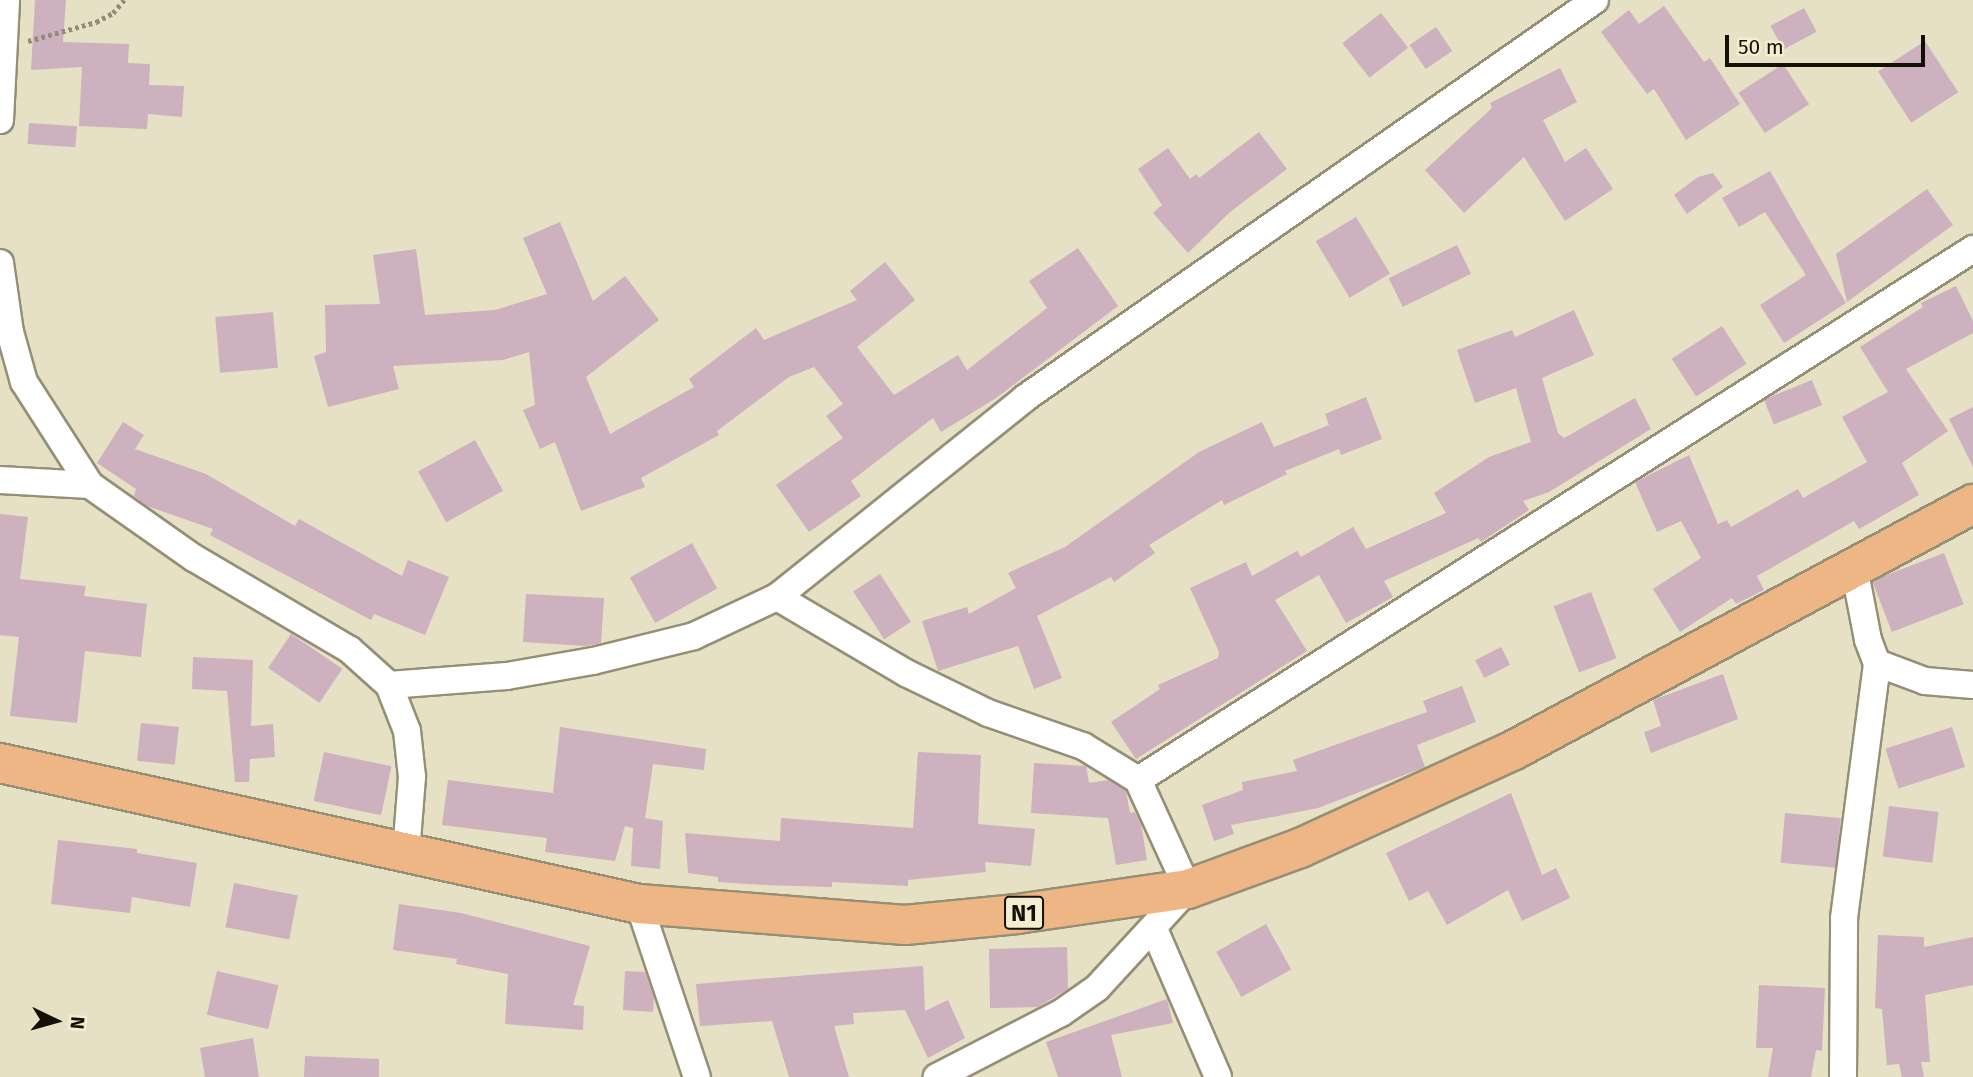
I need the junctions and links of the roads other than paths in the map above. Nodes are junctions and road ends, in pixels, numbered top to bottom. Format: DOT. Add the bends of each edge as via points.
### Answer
graph roads {
  1 [pos="6,0"];
  2 [pos="1595,0"];
  3 [pos="0,120"];
  4 [pos="1973,249"];
  5 [pos="0,263"];
  6 [pos="0,480"];
  7 [pos="90,485"];
  8 [pos="1973,504"];
  9 [pos="1854,567"];
  10 [pos="777,597"];
  11 [pos="1877,663"];
  12 [pos="389,685"];
  13 [pos="1973,685"];
  14 [pos="0,763"];
  15 [pos="1138,780"];
  16 [pos="406,853"];
  17 [pos="1188,889"];
  18 [pos="639,904"];
  19 [pos="1154,929"];
  20 [pos="697,1077"];
  21 [pos="937,1077"];
  22 [pos="1218,1077"];
  23 [pos="1843,1077"];
  1 -- 3 [label="street"];
  2 -- 10 [label="street" via="1025,398"];
  4 -- 15 [label="street"];
  5 -- 7 [label="street" via="10,332 24,382"];
  6 -- 7 [label="street"];
  7 -- 12 [label="street" via="194,558 351,650"];
  8 -- 9 [label="main road, N1"];
  9 -- 11 [label="street"];
  9 -- 17 [label="main road, N1" via="1514,750 1300,848"];
  10 -- 12 [label="street" via="694,636 593,661 507,676"];
  10 -- 15 [label="street" via="906,673 988,712 1083,746"];
  11 -- 13 [label="street" via="1925,681"];
  11 -- 23 [label="street" via="1844,918"];
  12 -- 16 [label="street" via="407,731 412,777"];
  14 -- 16 [label="main road, N1"];
  15 -- 17 [label="street"];
  16 -- 18 [label="main road, N1"];
  17 -- 18 [label="main road, N1" via="905,925"];
  17 -- 19 [label="street"];
  18 -- 20 [label="street"];
  19 -- 21 [label="street" via="1097,988 1061,1013"];
  19 -- 22 [label="street"];
}
